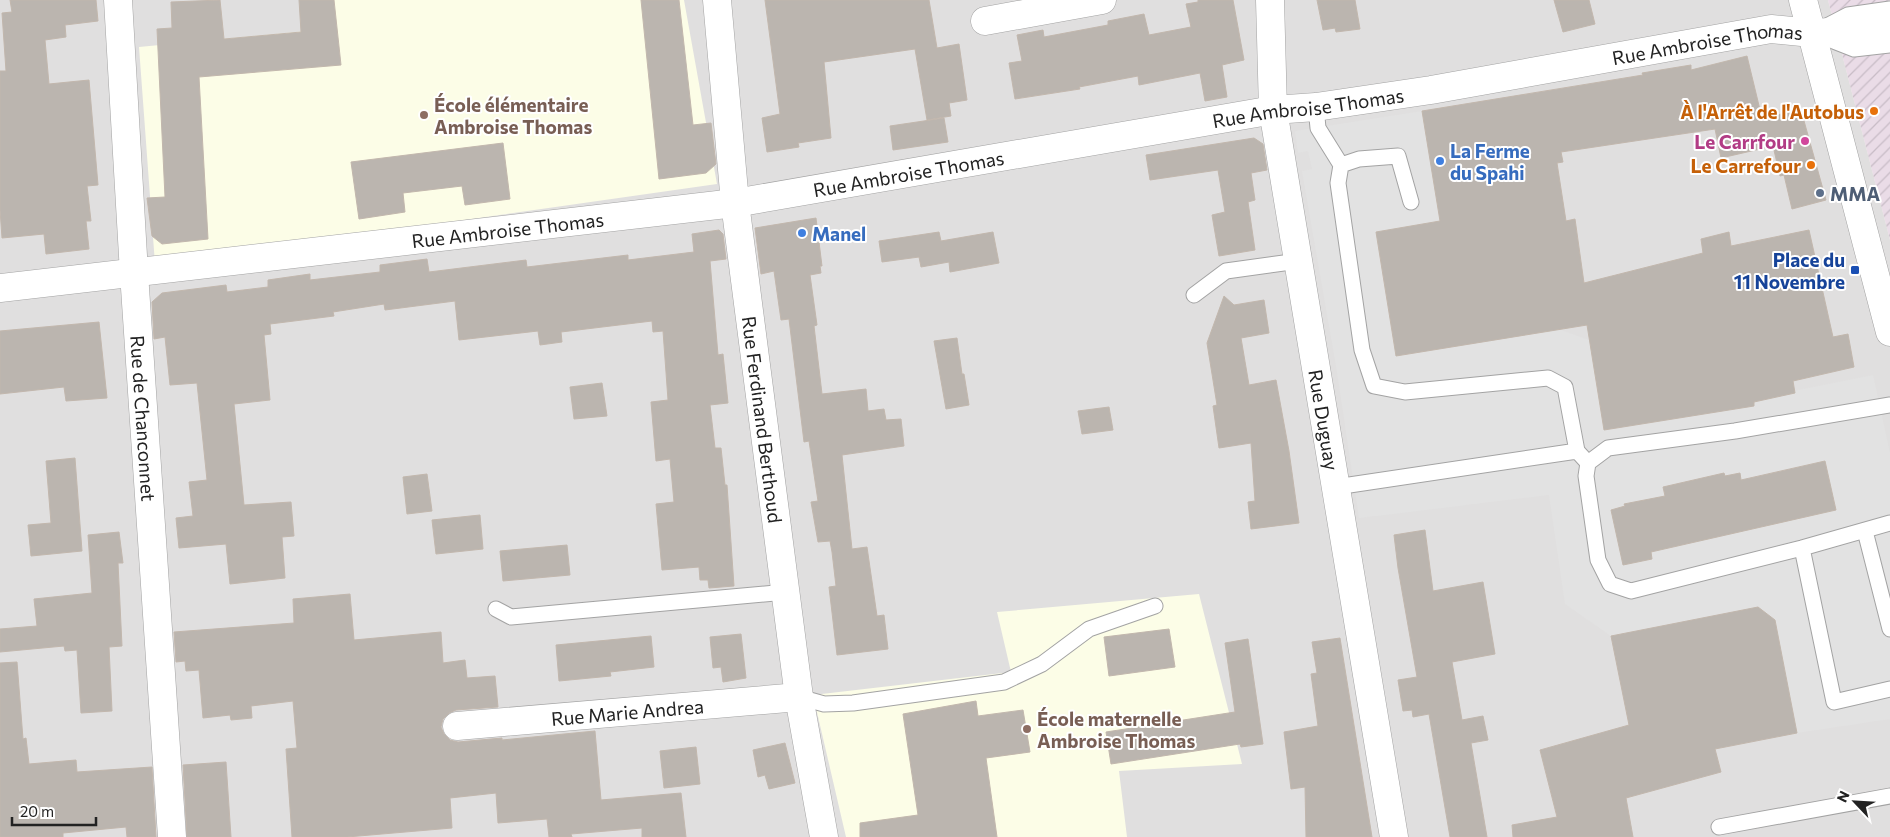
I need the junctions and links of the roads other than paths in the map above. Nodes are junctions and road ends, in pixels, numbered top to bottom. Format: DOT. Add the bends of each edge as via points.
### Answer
graph roads {
  1 [pos="118,0"];
  2 [pos="717,0"];
  3 [pos="1102,0"];
  4 [pos="1270,0"];
  5 [pos="1803,0"];
  6 [pos="1890,9"];
  7 [pos="985,21"];
  8 [pos="1890,27"];
  9 [pos="1812,33"];
  10 [pos="1890,45"];
  11 [pos="1316,107"];
  12 [pos="1273,110"];
  13 [pos="1341,165"];
  14 [pos="1411,202"];
  15 [pos="735,203"];
  16 [pos="1298,261"];
  17 [pos="134,273"];
  18 [pos="0,288"];
  19 [pos="1194,295"];
  20 [pos="1890,332"];
  21 [pos="1890,404"];
  22 [pos="1577,450"];
  23 [pos="1588,463"];
  24 [pos="1336,487"];
  25 [pos="1890,523"];
  26 [pos="1865,531"];
  27 [pos="1802,548"];
  28 [pos="786,592"];
  29 [pos="1155,606"];
  30 [pos="496,609"];
  31 [pos="1890,629"];
  32 [pos="1890,689"];
  33 [pos="799,697"];
  34 [pos="457,726"];
  35 [pos="1890,796"];
  36 [pos="1719,826"];
  37 [pos="161,837"];
  38 [pos="172,837"];
  39 [pos="824,837"];
  40 [pos="1394,837"];
  1 -- 17 [label="street, Rue de Chanconnet"];
  2 -- 15 [label="street, Rue Ferdinand Berthoud"];
  3 -- 7 [label="street"];
  4 -- 12 [label="street, Rue Duguay"];
  5 -- 9 [label="street"];
  6 -- 9 [label="lane" via="1848,15"];
  8 -- 9 [label="street"];
  9 -- 10 [label="lane" via="1854,49"];
  9 -- 11 [label="street, Rue Ambroise Thomas" via="1772,29 1431,90"];
  9 -- 20 [label="street"];
  11 -- 12 [label="street, Rue Ambroise Thomas"];
  11 -- 13 [label="lane" via="1318,128"];
  12 -- 15 [label="street, Rue Ambroise Thomas"];
  12 -- 16 [label="street, Rue Duguay"];
  13 -- 14 [label="lane" via="1359,158 1398,156"];
  13 -- 22 [label="lane" via="1338,183 1362,350 1374,386 1405,392 1548,378 1565,387"];
  15 -- 17 [label="street, Rue Ambroise Thomas"];
  15 -- 28 [label="street, Rue Ferdinand Berthoud"];
  16 -- 19 [label="lane" via="1226,271"];
  16 -- 24 [label="street, Rue Duguay"];
  17 -- 18 [label="street, Rue Ambroise Thomas"];
  17 -- 38 [label="street, Rue de Chanconnet"];
  21 -- 23 [label="lane" via="1735,431 1608,448"];
  22 -- 23 [label="lane"];
  22 -- 24 [label="lane"];
  23 -- 27 [label="lane" via="1586,476 1598,560 1610,584 1631,591"];
  24 -- 40 [label="street, Rue Duguay"];
  25 -- 26 [label="lane"];
  26 -- 27 [label="lane"];
  26 -- 31 [label="lane"];
  27 -- 32 [label="lane" via="1834,702"];
  28 -- 30 [label="lane" via="511,617"];
  28 -- 33 [label="street, Rue Ferdinand Berthoud"];
  29 -- 33 [label="lane" via="1089,629 1042,664 1004,682 853,704 824,704"];
  33 -- 34 [label="street, Rue Marie Andrea"];
  33 -- 39 [label="street, Rue Ferdinand Berthoud"];
  35 -- 36 [label="lane"];
  37 -- 38 [label="lane"];
}
